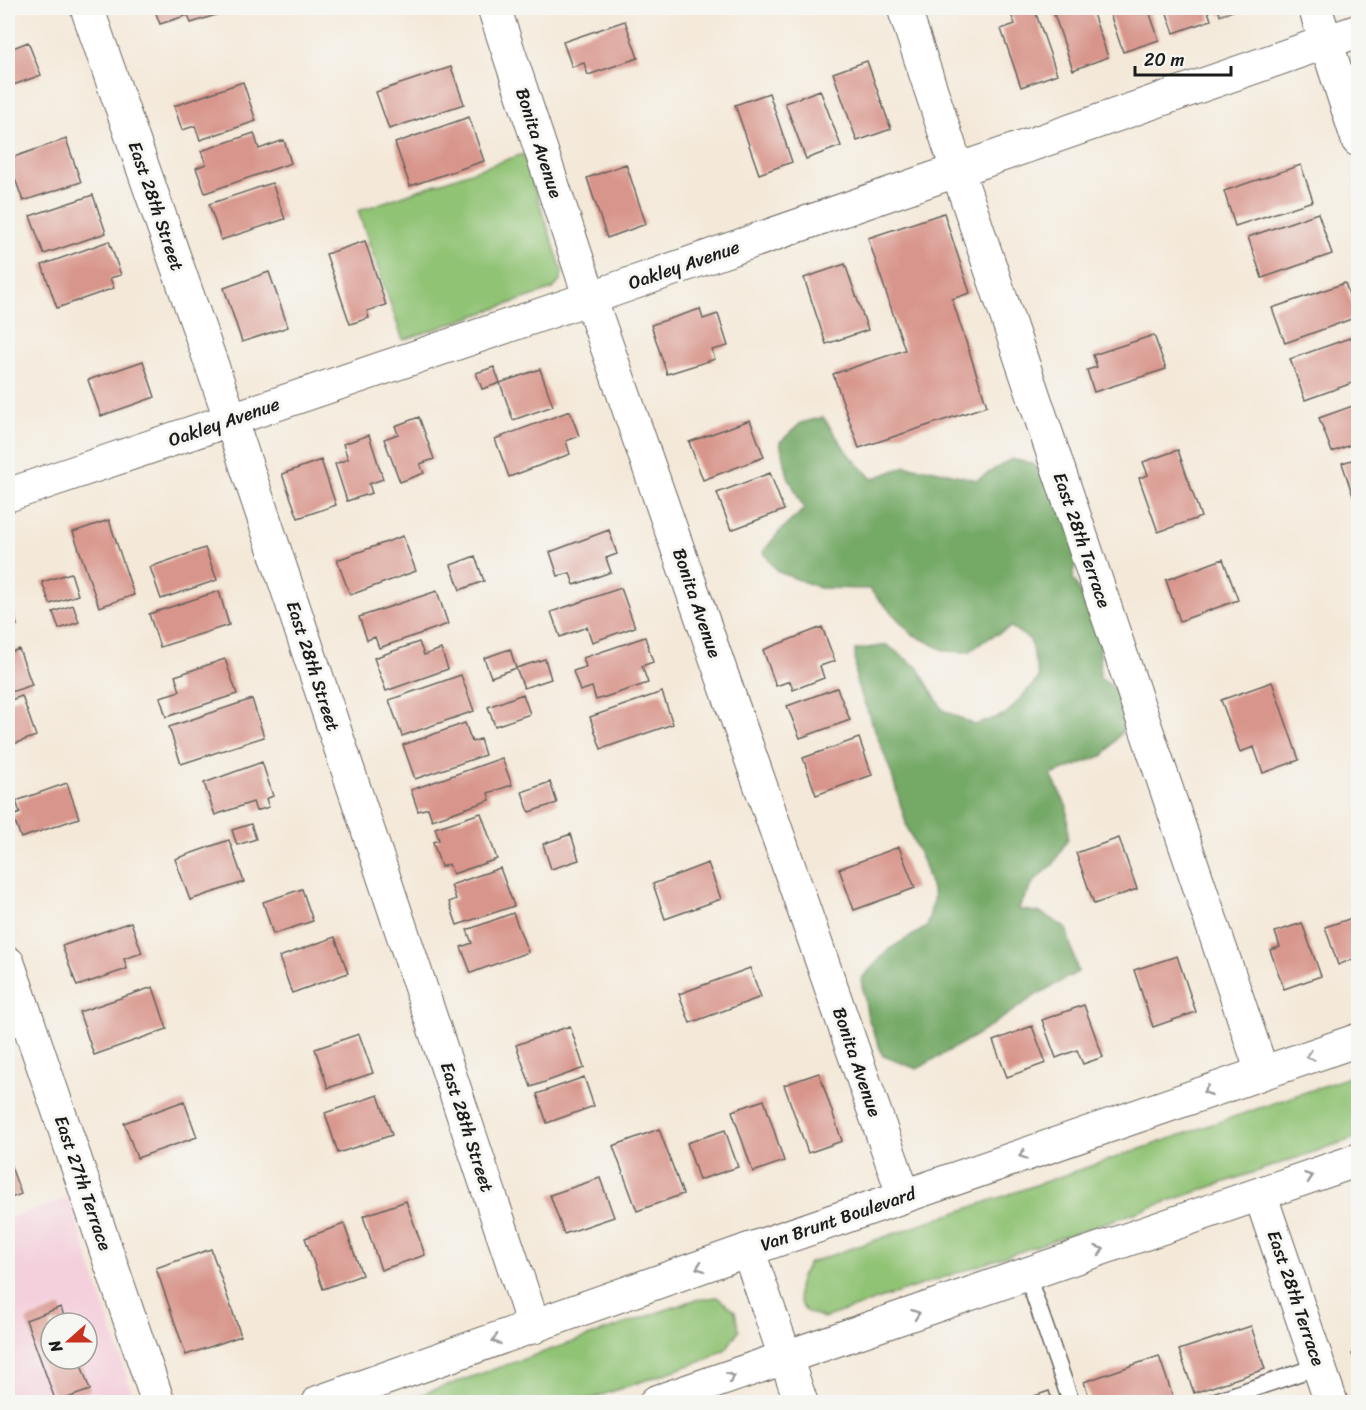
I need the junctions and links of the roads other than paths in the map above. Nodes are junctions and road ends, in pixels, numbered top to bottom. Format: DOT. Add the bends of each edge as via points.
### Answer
graph roads {
  1 [pos="87,8"];
  2 [pos="494,8"];
  3 [pos="904,8"];
  4 [pos="1315,8"];
  5 [pos="1359,31"];
  6 [pos="1326,42"];
  7 [pos="1359,140"];
  8 [pos="957,169"];
  9 [pos="590,298"];
  10 [pos="231,420"];
  11 [pos="8,495"];
  12 [pos="8,963"];
  13 [pos="1359,1040"];
  14 [pos="1262,1072"];
  15 [pos="1359,1160"];
  16 [pos="1260,1194"];
  17 [pos="904,1196"];
  18 [pos="748,1250"];
  19 [pos="1027,1275"];
  20 [pos="534,1327"];
  21 [pos="786,1358"];
  22 [pos="1319,1366"];
  23 [pos="158,1402"];
  24 [pos="319,1402"];
  25 [pos="656,1402"];
  26 [pos="801,1402"];
  27 [pos="1071,1402"];
  28 [pos="1213,1402"];
  29 [pos="1331,1402"];
  1 -- 10 [label="street, East 28th Street"];
  2 -- 9 [label="street, Bonita Avenue"];
  3 -- 8 [label="street, East 28th Terrace"];
  4 -- 6 [label="street"];
  5 -- 6 [label="street, Oakley Avenue"];
  6 -- 7 [label="street"];
  6 -- 8 [label="street, Oakley Avenue"];
  8 -- 9 [label="street, Oakley Avenue"];
  8 -- 14 [label="street, East 28th Terrace"];
  9 -- 10 [label="street, Oakley Avenue"];
  9 -- 17 [label="street, Bonita Avenue"];
  10 -- 11 [label="street, Oakley Avenue"];
  10 -- 20 [label="street, East 28th Street"];
  12 -- 23 [label="street, East 27th Terrace"];
  13 -- 14 [label="street, Van Brunt Boulevard, one-way"];
  14 -- 17 [label="street, Van Brunt Boulevard, one-way"];
  16 -- 15 [label="street, one-way"];
  19 -- 16 [label="street, one-way"];
  16 -- 22 [label="street, East 28th Terrace"];
  17 -- 18 [label="street, Van Brunt Boulevard"];
  18 -- 20 [label="street, Van Brunt Boulevard, one-way"];
  18 -- 21 [label="street"];
  21 -- 19 [label="street, one-way"];
  19 -- 27 [label="lane"];
  20 -- 24 [label="street, Van Brunt Boulevard, one-way"];
  25 -- 21 [label="street, one-way"];
  21 -- 26 [label="street"];
  22 -- 28 [label="lane"];
  22 -- 29 [label="street, East 28th Terrace"];
}
